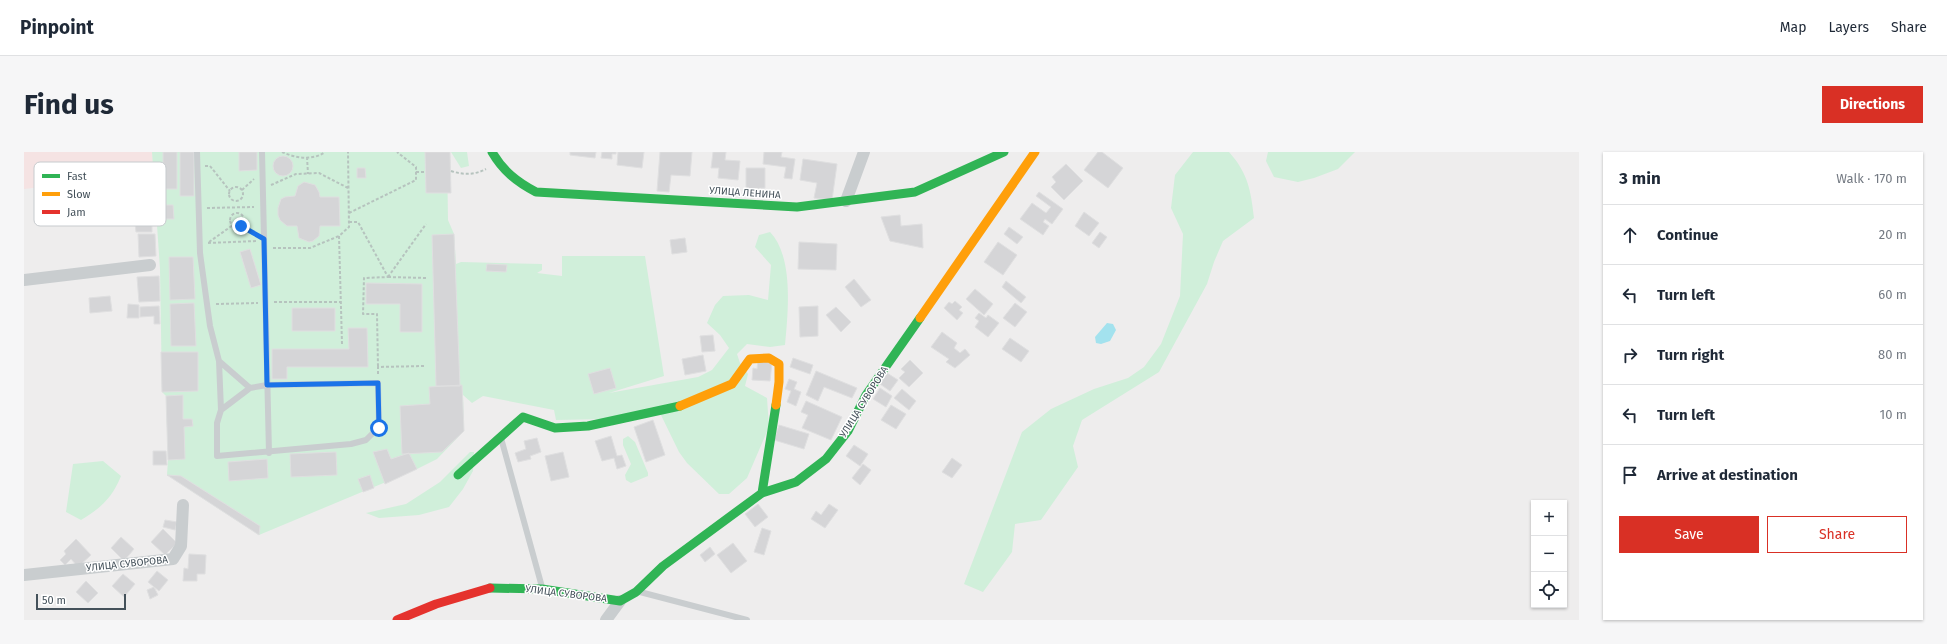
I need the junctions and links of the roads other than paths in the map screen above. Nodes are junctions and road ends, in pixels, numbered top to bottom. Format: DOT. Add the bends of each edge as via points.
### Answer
graph roads {
  1 [pos="197,152"];
  2 [pos="262,152"];
  3 [pos="492,152"];
  4 [pos="864,152"];
  5 [pos="1004,152"];
  6 [pos="1035,152"];
  7 [pos="846,201"];
  8 [pos="150,265"];
  9 [pos="24,280"];
  10 [pos="219,361"];
  11 [pos="267,385"];
  12 [pos="250,388"];
  13 [pos="221,410"];
  14 [pos="501,436"];
  15 [pos="269,453"];
  16 [pos="458,475"];
  17 [pos="762,493"];
  18 [pos="183,505"];
  19 [pos="24,575"];
  20 [pos="542,589"];
  21 [pos="636,592"];
  22 [pos="620,601"];
  23 [pos="397,620"];
  24 [pos="606,620"];
  25 [pos="746,620"];
  1 -- 10 [label="lane" via="200,253 210,326"];
  2 -- 11 [label="lane"];
  3 -- 7 [label="street, УЛИЦА ЛЕНИНА" via="498,163 513,179 536,192 797,207"];
  4 -- 7 [label="street"];
  5 -- 7 [label="street, УЛИЦА ЛЕНИНА" via="915,192"];
  6 -- 17 [label="street, УЛИЦА СУВОРОВА" via="866,395 848,431 826,459 796,482"];
  8 -- 9 [label="street"];
  10 -- 12 [label="lane"];
  10 -- 13 [label="lane"];
  11 -- 12 [label="lane"];
  11 -- 15 [label="lane"];
  11 -- 15 [label="lane" via="378,383 379,428 366,440"];
  12 -- 13 [label="lane"];
  13 -- 15 [label="lane" via="217,423 217,456"];
  14 -- 16 [label="street"];
  14 -- 17 [label="street" via="524,416 555,428 575,427 676,408 732,384 750,359 769,358 779,364 779,370"];
  14 -- 20 [label="lane"];
  17 -- 21 [label="street, УЛИЦА СУВОРОВА" via="663,566"];
  18 -- 19 [label="street, УЛИЦА СУВОРОВА" via="181,546 173,559"];
  20 -- 22 [label="street, УЛИЦА СУВОРОВА"];
  20 -- 23 [label="street, УЛИЦА СУВОРОВА" via="493,587 436,604"];
  21 -- 22 [label="street, УЛИЦА СУВОРОВА"];
  21 -- 25 [label="lane"];
  22 -- 24 [label="street, УЛИЦА СУВОРОВА"];
}
